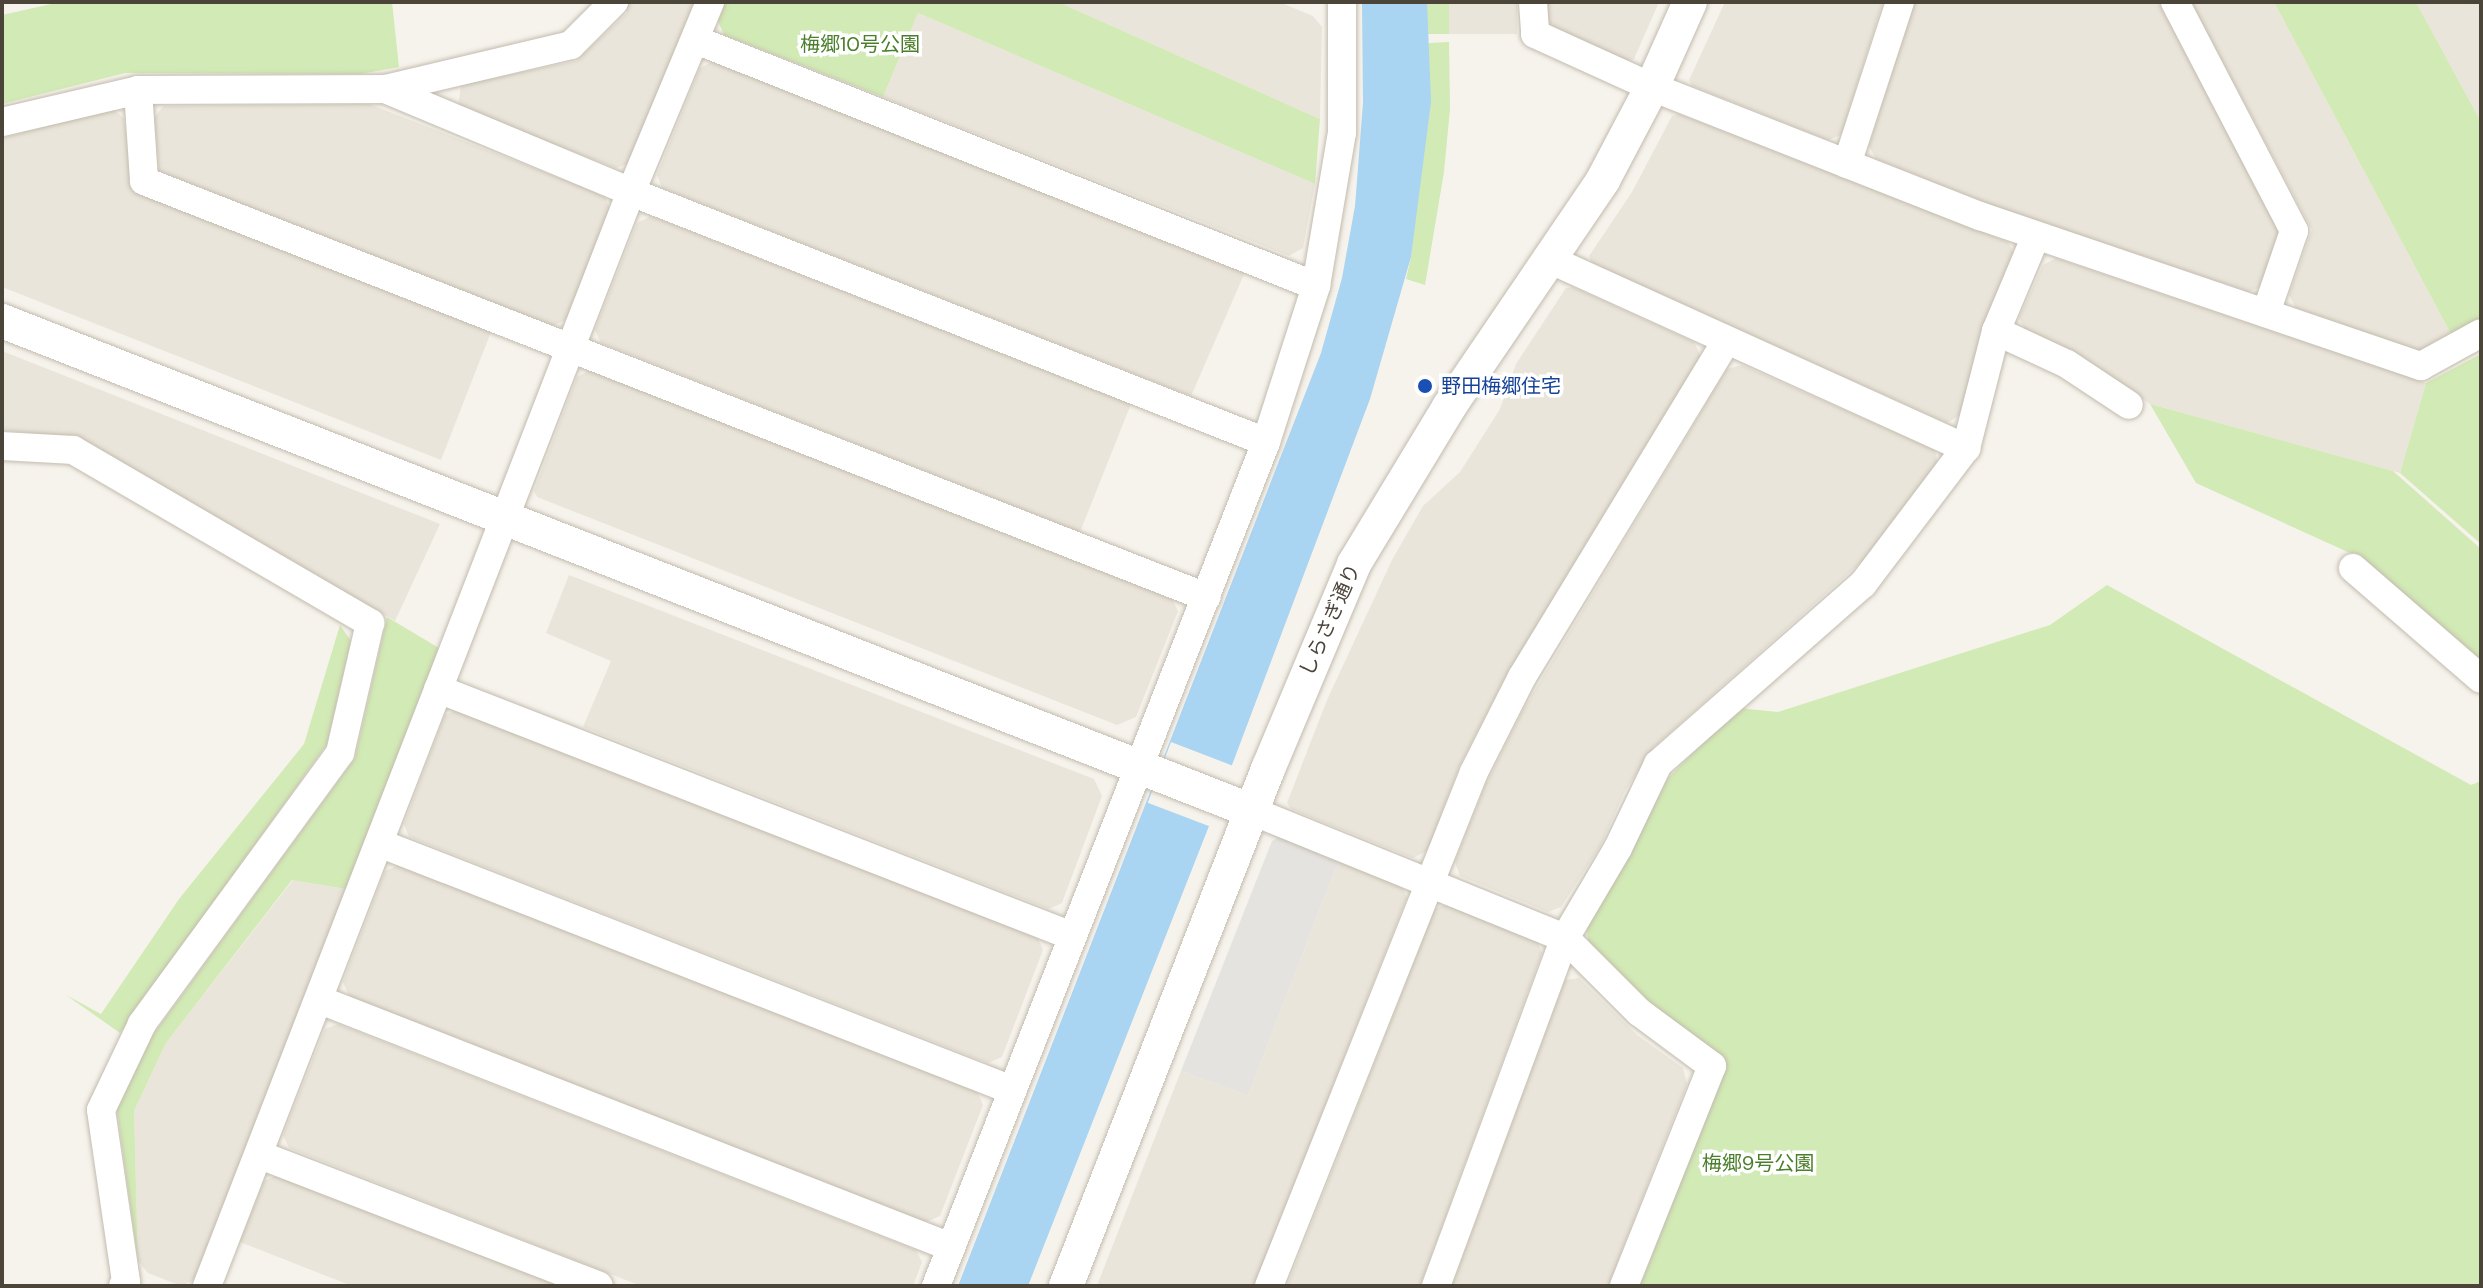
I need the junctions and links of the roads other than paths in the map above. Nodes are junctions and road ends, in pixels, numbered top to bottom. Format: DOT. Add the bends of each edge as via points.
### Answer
graph roads {
  1 [pos="614,2"];
  2 [pos="710,2"];
  3 [pos="1533,2"];
  4 [pos="1690,2"];
  5 [pos="1900,2"];
  6 [pos="2175,2"];
  7 [pos="1335,5"];
  8 [pos="696,40"];
  9 [pos="1652,87"];
  10 [pos="385,89"];
  11 [pos="138,90"];
  12 [pos="2,122"];
  13 [pos="1847,164"];
  14 [pos="631,192"];
  15 [pos="2036,236"];
  16 [pos="1551,260"];
  17 [pos="1316,286"];
  18 [pos="2266,313"];
  19 [pos="2,321"];
  20 [pos="1996,331"];
  21 [pos="2481,333"];
  22 [pos="1726,342"];
  23 [pos="573,349"];
  24 [pos="2129,405"];
  25 [pos="1266,442"];
  26 [pos="2,446"];
  27 [pos="1966,448"];
  28 [pos="506,516"];
  29 [pos="2353,568"];
  30 [pos="1206,597"];
  31 [pos="2481,679"];
  32 [pos="438,689"];
  33 [pos="1150,770"];
  34 [pos="1252,811"];
  35 [pos="379,843"];
  36 [pos="1430,883"];
  37 [pos="1072,936"];
  38 [pos="1565,938"];
  39 [pos="320,1000"];
  40 [pos="1012,1090"];
  41 [pos="260,1155"];
  42 [pos="951,1247"];
  43 [pos="129,1285"];
  44 [pos="207,1286"];
  45 [pos="599,1286"];
  46 [pos="936,1286"];
  47 [pos="1066,1286"];
  48 [pos="1269,1286"];
  49 [pos="1436,1286"];
  50 [pos="1624,1286"];
  1 -- 10 [label="street" via="571,45"];
  2 -- 8 [label="street"];
  3 -- 9 [label="street" via="1535,34"];
  4 -- 9 [label="street, しらさぎ通り"];
  5 -- 13 [label="street"];
  6 -- 18 [label="street" via="2294,231"];
  7 -- 17 [label="street" via="1342,133"];
  8 -- 14 [label="street"];
  8 -- 17 [label="street"];
  9 -- 13 [label="street"];
  9 -- 16 [label="street, しらさぎ通り" via="1603,180"];
  10 -- 11 [label="street"];
  10 -- 14 [label="street"];
  11 -- 12 [label="street"];
  11 -- 23 [label="street" via="144,181"];
  13 -- 15 [label="street"];
  14 -- 23 [label="street"];
  14 -- 25 [label="street"];
  15 -- 18 [label="street"];
  15 -- 20 [label="street"];
  16 -- 22 [label="street"];
  16 -- 34 [label="street, しらさぎ通り" via="1417,457 1354,564"];
  17 -- 25 [label="street"];
  18 -- 21 [label="street" via="2421,366"];
  19 -- 28 [label="street"];
  20 -- 24 [label="street" via="2067,364"];
  20 -- 27 [label="street"];
  22 -- 27 [label="street"];
  22 -- 36 [label="street" via="1522,677 1474,772"];
  23 -- 28 [label="street"];
  23 -- 30 [label="street"];
  25 -- 30 [label="street"];
  26 -- 43 [label="street" via="73,450 370,623 340,753 142,1024 101,1110"];
  27 -- 38 [label="street" via="1863,584 1658,764 1618,848"];
  28 -- 32 [label="street"];
  28 -- 33 [label="street"];
  29 -- 31 [label="street"];
  30 -- 33 [label="street"];
  32 -- 35 [label="street"];
  32 -- 37 [label="street"];
  33 -- 34 [label="street"];
  33 -- 37 [label="street"];
  34 -- 36 [label="street"];
  34 -- 47 [label="street, しらさぎ通り"];
  35 -- 39 [label="street"];
  35 -- 40 [label="street"];
  36 -- 38 [label="street"];
  36 -- 48 [label="street"];
  37 -- 40 [label="street"];
  38 -- 49 [label="street"];
  38 -- 50 [label="street" via="1639,1012 1712,1066"];
  39 -- 41 [label="street"];
  39 -- 42 [label="street"];
  40 -- 42 [label="street"];
  41 -- 44 [label="street"];
  41 -- 45 [label="street"];
  42 -- 46 [label="street"];
}
